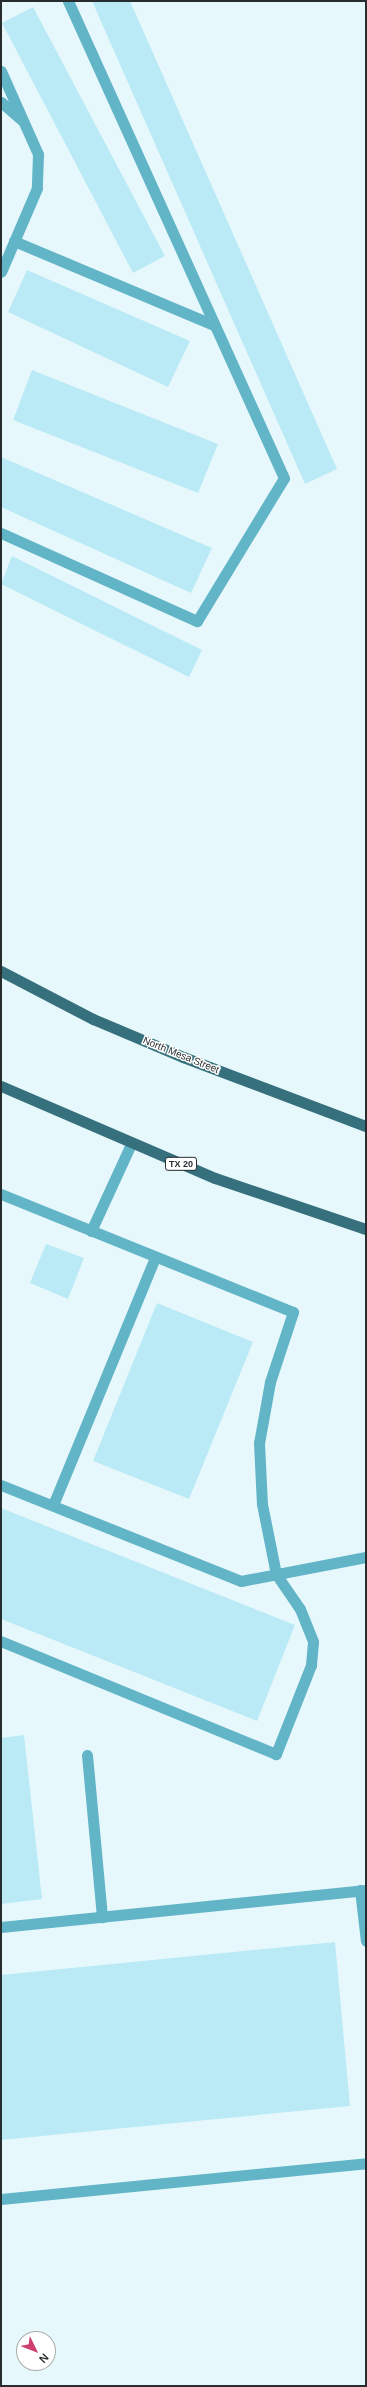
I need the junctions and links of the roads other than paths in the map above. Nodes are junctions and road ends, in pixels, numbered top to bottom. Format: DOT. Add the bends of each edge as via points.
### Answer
graph roads {
  1 [pos="68,1"];
  2 [pos="1,71"];
  3 [pos="1,102"];
  4 [pos="25,122"];
  5 [pos="14,241"];
  6 [pos="1,272"];
  7 [pos="214,325"];
  8 [pos="1,533"];
  9 [pos="1,971"];
  10 [pos="1,1086"];
  11 [pos="366,1126"];
  12 [pos="131,1144"];
  13 [pos="1,1194"];
  14 [pos="366,1229"];
  15 [pos="91,1230"];
  16 [pos="155,1257"];
  17 [pos="1,1485"];
  18 [pos="53,1505"];
  19 [pos="366,1557"];
  20 [pos="276,1574"];
  21 [pos="1,1641"];
  22 [pos="87,1754"];
  23 [pos="363,1890"];
  24 [pos="102,1917"];
  25 [pos="1,1927"];
  26 [pos="366,1941"];
  27 [pos="366,2164"];
  28 [pos="1,2200"];
  1 -- 7 [label="lane"];
  2 -- 4 [label="lane"];
  3 -- 4 [label="lane"];
  4 -- 5 [label="lane" via="38,154 36,188"];
  5 -- 6 [label="lane"];
  5 -- 7 [label="lane"];
  7 -- 8 [label="lane" via="284,478 197,621"];
  9 -- 11 [label="main road, North Mesa Street" via="94,1019 183,1057"];
  10 -- 12 [label="main road, TX 20"];
  12 -- 14 [label="main road, TX 20" via="215,1178"];
  12 -- 15 [label="lane"];
  13 -- 15 [label="lane"];
  15 -- 16 [label="lane"];
  16 -- 18 [label="lane"];
  16 -- 20 [label="lane" via="293,1312 270,1382 259,1444 262,1504"];
  17 -- 18 [label="lane"];
  18 -- 20 [label="lane" via="240,1581"];
  19 -- 20 [label="lane"];
  20 -- 21 [label="lane" via="300,1609 313,1642 311,1665 276,1754"];
  22 -- 24 [label="lane"];
  23 -- 24 [label="lane"];
  23 -- 26 [label="lane"];
  24 -- 25 [label="lane"];
  27 -- 28 [label="lane"];
}
